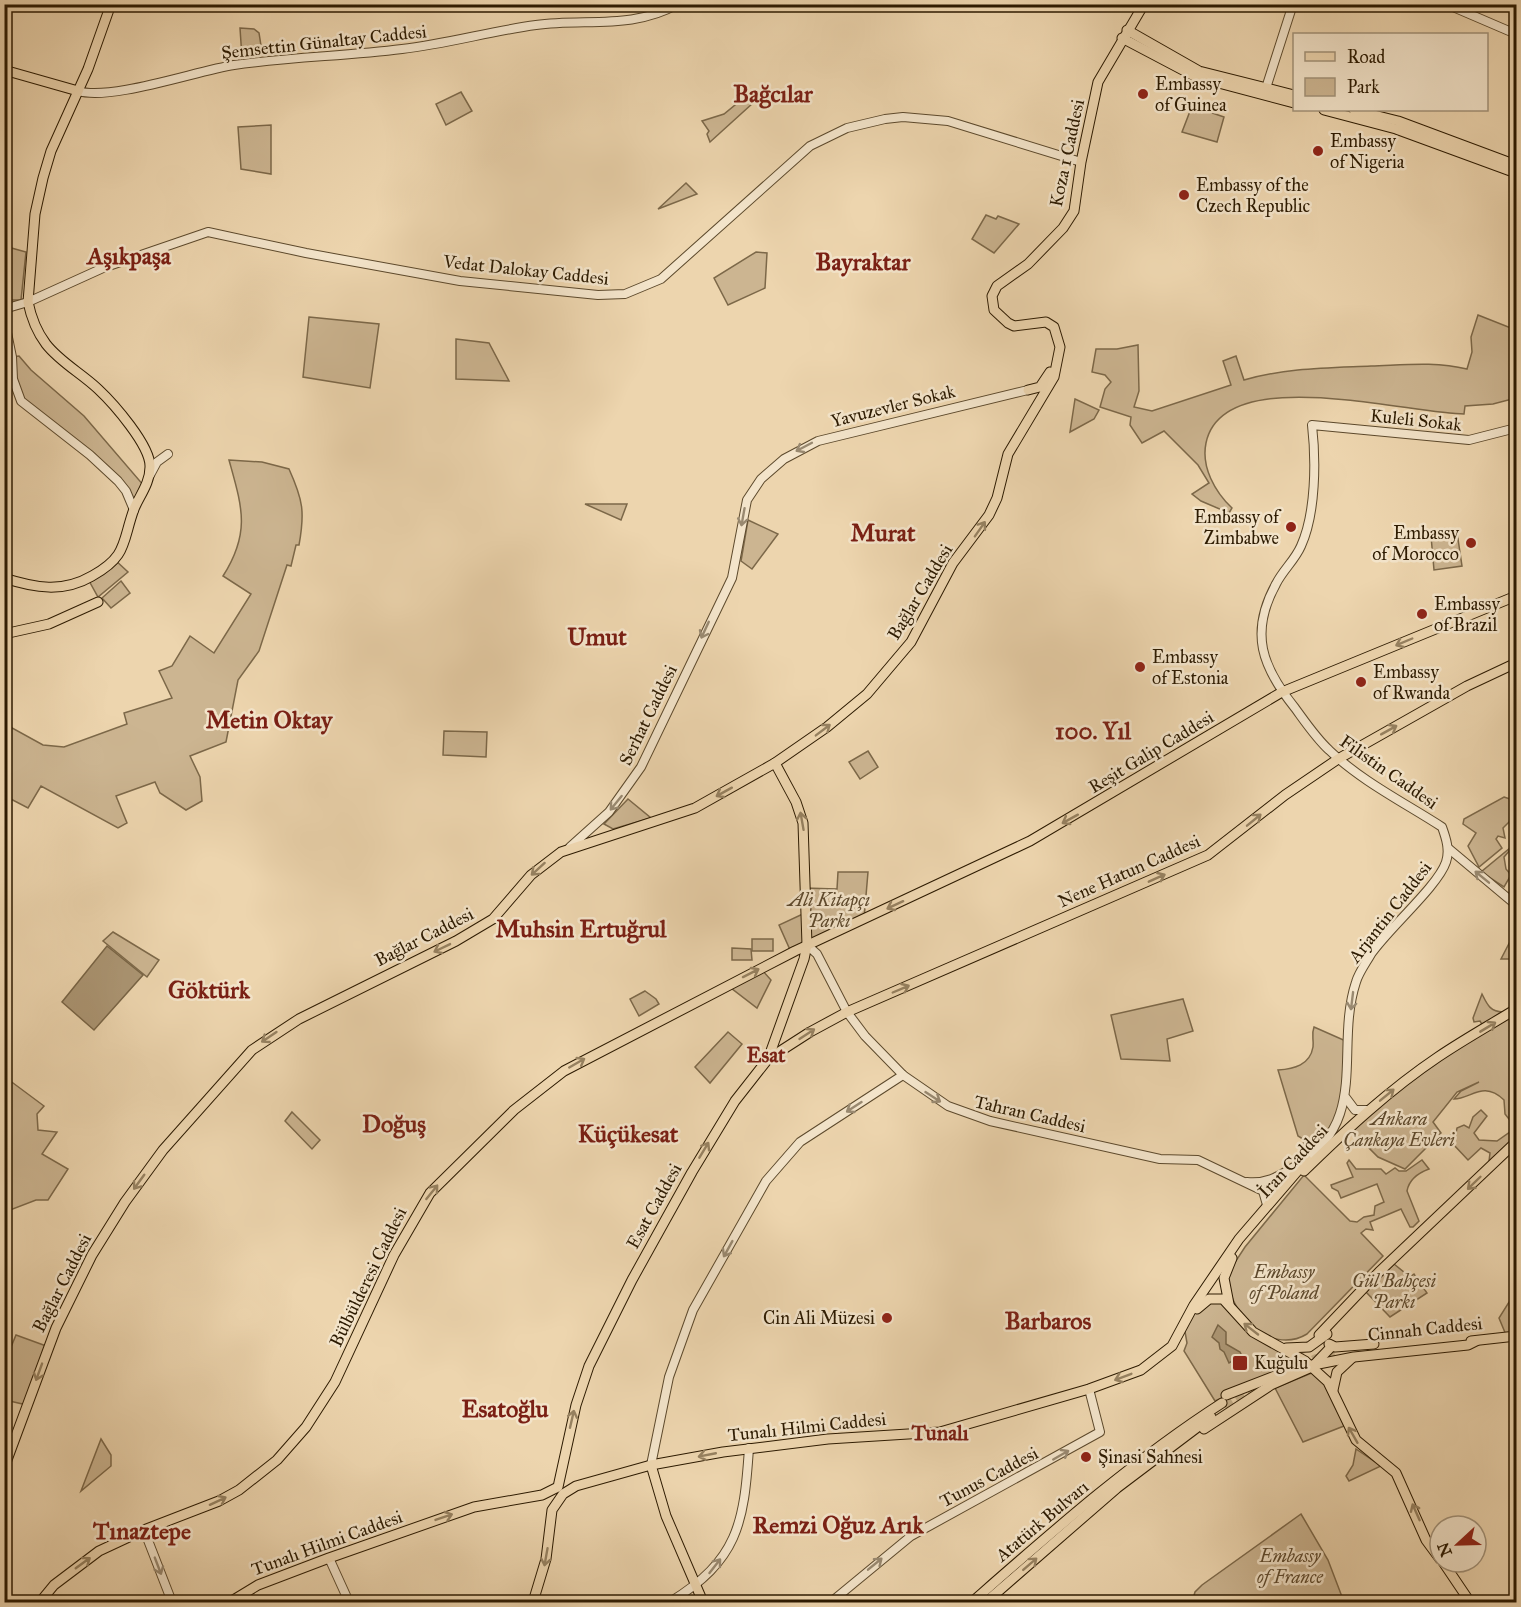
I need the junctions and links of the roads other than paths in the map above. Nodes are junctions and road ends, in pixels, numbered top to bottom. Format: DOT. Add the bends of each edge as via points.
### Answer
graph roads {
  1 [pos="111,4"];
  2 [pos="678,4"];
  3 [pos="1144,4"];
  4 [pos="1293,4"];
  5 [pos="1446,4"];
  6 [pos="1124,34"];
  7 [pos="1516,34"];
  8 [pos="4,70"];
  9 [pos="78,92"];
  10 [pos="1265,92"];
  11 [pos="1293,95"];
  12 [pos="1293,103"];
  13 [pos="1329,111"];
  14 [pos="1357,111"];
  15 [pos="1397,125"];
  16 [pos="1081,162"];
  17 [pos="1516,165"];
  18 [pos="1516,173"];
  19 [pos="28,302"];
  20 [pos="4,309"];
  21 [pos="4,318"];
  22 [pos="1059,342"];
  23 [pos="1028,390"];
  24 [pos="1031,417"];
  25 [pos="1312,425"];
  26 [pos="1516,429"];
  27 [pos="146,450"];
  28 [pos="150,475"];
  29 [pos="134,510"];
  30 [pos="4,578"];
  31 [pos="732,578"];
  32 [pos="1516,596"];
  33 [pos="98,602"];
  34 [pos="4,634"];
  35 [pos="1516,663"];
  36 [pos="1282,692"];
  37 [pos="1338,759"];
  38 [pos="775,763"];
  39 [pos="569,848"];
  40 [pos="1448,848"];
  41 [pos="1516,905"];
  42 [pos="807,945"];
  43 [pos="1516,1009"];
  44 [pos="847,1012"];
  45 [pos="768,1059"];
  46 [pos="903,1075"];
  47 [pos="1346,1098"];
  48 [pos="1369,1110"];
  49 [pos="1516,1142"];
  50 [pos="1307,1160"];
  51 [pos="1247,1182"];
  52 [pos="1267,1205"];
  53 [pos="1213,1276"];
  54 [pos="1224,1278"];
  55 [pos="1229,1304"];
  56 [pos="1189,1317"];
  57 [pos="1323,1334"];
  58 [pos="1516,1336"];
  59 [pos="1476,1341"];
  60 [pos="1374,1344"];
  61 [pos="1172,1346"];
  62 [pos="1280,1348"];
  63 [pos="1334,1350"];
  64 [pos="1354,1357"];
  65 [pos="1309,1364"];
  66 [pos="1283,1371"];
  67 [pos="1277,1382"];
  68 [pos="1089,1389"];
  69 [pos="1334,1390"];
  70 [pos="1224,1402"];
  71 [pos="1236,1407"];
  72 [pos="749,1448"];
  73 [pos="651,1465"];
  74 [pos="4,1468"];
  75 [pos="562,1476"];
  76 [pos="576,1486"];
  77 [pos="542,1495"];
  78 [pos="1097,1500"];
  79 [pos="552,1510"];
  80 [pos="144,1530"];
  81 [pos="1428,1543"];
  82 [pos="329,1558"];
  83 [pos="1451,1574"];
  84 [pos="694,1587"];
  85 [pos="40,1602"];
  86 [pos="172,1602"];
  87 [pos="230,1602"];
  88 [pos="349,1602"];
  89 [pos="533,1602"];
  90 [pos="670,1602"];
  91 [pos="703,1602"];
  92 [pos="831,1602"];
  93 [pos="972,1602"];
  94 [pos="986,1602"];
  95 [pos="1470,1602"];
  1 -- 9 [label="main road"];
  2 -- 9 [label="street, Şemsettin Günaltay Caddesi" via="661,13 606,24 536,25 422,46 231,66 103,93"];
  3 -- 6 [label="main road, Koza 1 Caddesi"];
  4 -- 10 [label="street"];
  5 -- 7 [label="street"];
  6 -- 10 [label="main road" via="1196,77"];
  6 -- 16 [label="main road, Koza 1 Caddesi" via="1098,82"];
  8 -- 9 [label="main road"];
  9 -- 19 [label="main road" via="51,151 36,207"];
  10 -- 11 [label="main road"];
  10 -- 12 [label="main road"];
  13 -- 15 [label="main road"];
  14 -- 15 [label="main road"];
  15 -- 17 [label="main road"];
  15 -- 18 [label="main road"];
  16 -- 19 [label="street, Vedat Dalokay Caddesi" via="948,122 903,117 869,121 810,146 662,279 625,294 598,295 460,280 306,253 212,231 103,268"];
  16 -- 22 [label="main road, Koza 1 Caddesi" via="1070,219 1028,264 996,286 992,296 994,310 1008,323 1014,326 1046,322 1056,330"];
  19 -- 20 [label="street, Vedat Dalokay Caddesi"];
  19 -- 27 [label="main road" via="45,343 98,389"];
  21 -- 29 [label="street" via="13,379 21,401 118,481"];
  22 -- 23 [label="main road" via="1045,381"];
  22 -- 24 [label="main road, Bağlar Caddesi" via="1054,377"];
  23 -- 24 [label="main road" via="1035,400"];
  23 -- 31 [label="street, Yavuzevler Sokak, one-way" via="807,445 772,468 747,500"];
  38 -- 24 [label="main road, Bağlar Caddesi, one-way" via="867,694 911,642 953,563 989,515 1008,454"];
  25 -- 26 [label="street, Kuleli Sokak" via="1468,440"];
  25 -- 36 [label="street, Filistin Caddesi" via="1315,464 1306,534 1276,584 1261,627 1267,666"];
  27 -- 28 [label="main road"];
  27 -- 28 [label="street" via="168,454 157,462"];
  28 -- 29 [label="main road"];
  29 -- 30 [label="main road" via="121,550 104,569 88,579 42,588"];
  31 -- 39 [label="street, Serhat Caddesi, one-way" via="641,767 609,812"];
  32 -- 36 [label="main road, Reşit Galip Caddesi, one-way"];
  33 -- 34 [label="main road" via="49,624"];
  37 -- 35 [label="main road, Nene Hatun Caddesi, one-way" via="1467,686"];
  36 -- 37 [label="street, Filistin Caddesi"];
  36 -- 42 [label="main road, Reşit Galip Caddesi, one-way" via="1030,842"];
  37 -- 40 [label="street, Filistin Caddesi" via="1442,827"];
  44 -- 37 [label="main road, Nene Hatun Caddesi, one-way" via="1208,855"];
  38 -- 39 [label="main road, Bağlar Caddesi, one-way" via="695,808"];
  42 -- 38 [label="main road, Esat Caddesi, one-way" via="803,823"];
  39 -- 74 [label="main road, Bağlar Caddesi, one-way" via="531,875 493,919 299,1019 252,1050 163,1150 124,1202 92,1255 56,1328"];
  41 -- 40 [label="street, one-way"];
  40 -- 47 [label="street, Arjantin Caddesi, one-way" via="1443,869 1373,951 1356,981"];
  42 -- 44 [label="street, Tahran Caddesi" via="817,954"];
  42 -- 45 [label="main road, Esat Caddesi"];
  80 -- 42 [label="main road, Bülbülderesi Caddesi, one-way" via="240,1490 298,1437 335,1382 394,1255 430,1193 514,1110 577,1062"];
  48 -- 43 [label="main road, İran Caddesi, one-way" via="1436,1058"];
  45 -- 44 [label="main road, Nene Hatun Caddesi, one-way"];
  44 -- 46 [label="street, Tahran Caddesi"];
  75 -- 45 [label="main road, Esat Caddesi, one-way" via="579,1393 616,1311 720,1124"];
  46 -- 51 [label="street, Tahran Caddesi, one-way" via="961,1113 1160,1159 1198,1160"];
  46 -- 73 [label="street, one-way" via="800,1142 766,1181 693,1310 669,1377"];
  47 -- 48 [label="street" via="1355,1110"];
  47 -- 50 [label="street, Arjantin Caddesi" via="1335,1127"];
  48 -- 54 [label="main road, İran Caddesi" via="1276,1203 1232,1259"];
  49 -- 57 [label="main road, one-way" via="1379,1272"];
  50 -- 51 [label="street" via="1271,1180"];
  50 -- 52 [label="main road, İran Caddesi"];
  51 -- 52 [label="street, Tahran Caddesi" via="1263,1191"];
  52 -- 53 [label="main road, İran Caddesi"];
  53 -- 54 [label="main road" via="1216,1288"];
  53 -- 56 [label="main road, İran Caddesi"];
  54 -- 55 [label="main road"];
  55 -- 56 [label="main road" via="1212,1298"];
  62 -- 55 [label="main road, one-way" via="1248,1328"];
  56 -- 61 [label="main road, İran Caddesi"];
  57 -- 62 [label="main road" via="1309,1347"];
  57 -- 63 [label="main road"];
  58 -- 59 [label="main road, Cinnah Caddesi"];
  59 -- 63 [label="main road, Cinnah Caddesi"];
  59 -- 64 [label="main road, Cinnah Caddesi"];
  60 -- 63 [label="main road"];
  61 -- 68 [label="main road, Tunalı Hilmi Caddesi, one-way" via="1141,1370"];
  62 -- 65 [label="main road"];
  62 -- 66 [label="main road" via="1285,1362"];
  63 -- 65 [label="main road"];
  64 -- 65 [label="main road, Cinnah Caddesi"];
  64 -- 69 [label="main road" via="1337,1372"];
  65 -- 66 [label="main road, Atatürk Bulvarı"];
  65 -- 67 [label="main road"];
  65 -- 69 [label="main road"];
  66 -- 67 [label="main road"];
  66 -- 70 [label="main road, Atatürk Bulvarı"];
  67 -- 71 [label="main road"];
  68 -- 72 [label="main road, Tunalı Hilmi Caddesi" via="940,1432"];
  92 -- 68 [label="street, Tunus Caddesi, one-way" via="911,1536 1100,1432"];
  81 -- 69 [label="main road, one-way" via="1396,1473 1356,1440"];
  70 -- 71 [label="main road" via="1236,1396"];
  70 -- 78 [label="main road, Atatürk Bulvarı" via="1167,1440"];
  71 -- 78 [label="main road"];
  72 -- 73 [label="main road, Tunalı Hilmi Caddesi, one-way"];
  84 -- 72 [label="street, one-way" via="719,1561 738,1530 746,1500"];
  73 -- 76 [label="main road, Tunalı Hilmi Caddesi"];
  73 -- 84 [label="main road"];
  75 -- 76 [label="main road"];
  75 -- 77 [label="main road" via="556,1490"];
  76 -- 79 [label="main road" via="563,1494"];
  77 -- 79 [label="main road"];
  82 -- 77 [label="main road, Tunalı Hilmi Caddesi, one-way" via="474,1507"];
  78 -- 93 [label="main road, Atatürk Bulvarı"];
  94 -- 78 [label="main road, Atatürk Bulvarı, one-way"];
  79 -- 89 [label="main road, one-way" via="546,1558"];
  85 -- 80 [label="main road, Bülbülderesi Caddesi, one-way" via="54,1585 91,1557"];
  80 -- 86 [label="street, one-way"];
  82 -- 87 [label="main road, Tunalı Hilmi Caddesi" via="258,1585"];
  82 -- 88 [label="street"];
  83 -- 95 [label="main road"];
  84 -- 90 [label="street"];
  84 -- 91 [label="main road"];
}
